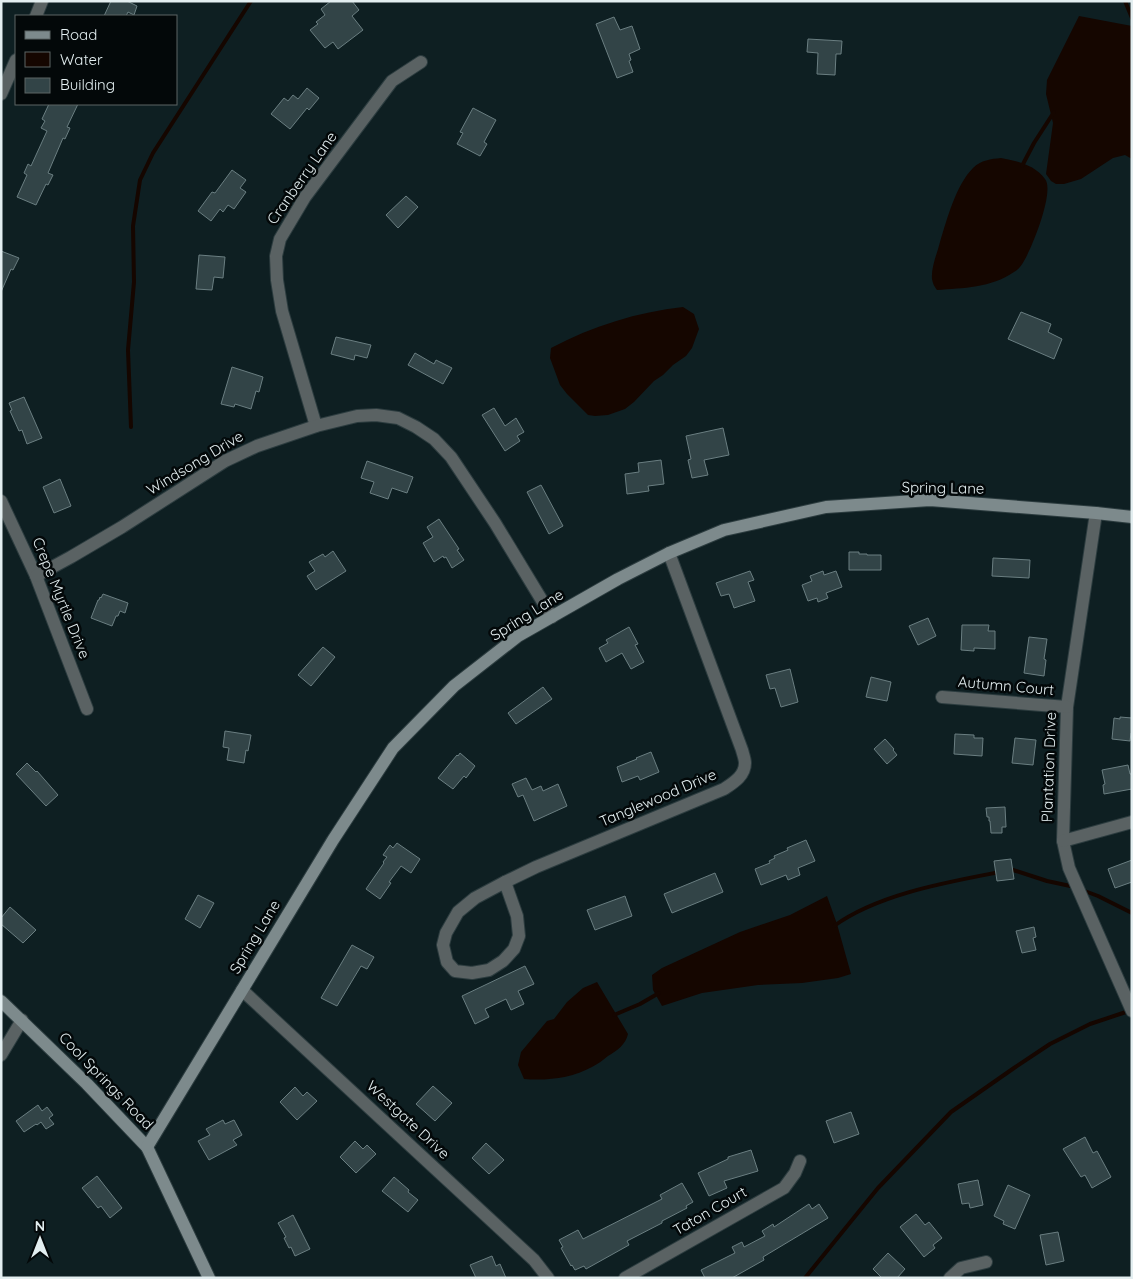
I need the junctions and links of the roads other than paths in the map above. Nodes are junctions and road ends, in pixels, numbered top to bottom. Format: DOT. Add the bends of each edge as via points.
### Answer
graph roads {
  1 [pos="42,1"];
  2 [pos="36,15"];
  3 [pos="15,62"];
  4 [pos="421,62"];
  5 [pos="1,94"];
  6 [pos="316,426"];
  7 [pos="1,501"];
  8 [pos="1096,513"];
  9 [pos="1132,517"];
  10 [pos="669,553"];
  11 [pos="36,576"];
  12 [pos="552,617"];
  13 [pos="942,697"];
  14 [pos="1067,707"];
  15 [pos="87,709"];
  16 [pos="1132,822"];
  17 [pos="1063,841"];
  18 [pos="505,882"];
  19 [pos="242,990"];
  20 [pos="1,1001"];
  21 [pos="1132,1011"];
  22 [pos="22,1020"];
  23 [pos="1,1055"];
  24 [pos="147,1146"];
  25 [pos="800,1161"];
  26 [pos="986,1262"];
  27 [pos="210,1278"];
  28 [pos="548,1278"];
  29 [pos="625,1278"];
  30 [pos="950,1278"];
  1 -- 2 [label="street"];
  3 -- 5 [label="street"];
  4 -- 6 [label="street, Cranberry Lane" via="392,81 305,197 280,239 276,256 282,312"];
  6 -- 11 [label="street, Windsong Drive" via="256,446 225,461 122,527"];
  6 -- 12 [label="street, Windsong Drive" via="376,415 398,418 434,439 452,457"];
  7 -- 11 [label="street, Crepe Myrtle Drive"];
  8 -- 9 [label="street, Spring Lane"];
  8 -- 10 [label="street, Spring Lane" via="930,500 826,508 724,530"];
  8 -- 14 [label="street, Plantation Drive"];
  10 -- 12 [label="street, Spring Lane"];
  10 -- 18 [label="street, Tanglewood Drive" via="742,750 743,773 724,789"];
  11 -- 15 [label="street, Crepe Myrtle Drive"];
  12 -- 19 [label="street, Spring Lane" via="518,636 454,686 393,748"];
  13 -- 14 [label="street, Autumn Court"];
  14 -- 17 [label="street, Plantation Drive"];
  16 -- 17 [label="street"];
  17 -- 21 [label="street, Plantation Drive" via="1069,868"];
  18 -- 18 [label="street, Tanglewood Drive" via="517,916 519,936 514,949 489,970 455,971 447,962 446,933 458,912 475,898"];
  19 -- 24 [label="street, Spring Lane"];
  19 -- 28 [label="street, Westgate Drive" via="534,1260"];
  20 -- 22 [label="street, Cool Springs Road"];
  22 -- 23 [label="street"];
  22 -- 24 [label="street, Cool Springs Road"];
  24 -- 27 [label="street, Cool Springs Road"];
  25 -- 29 [label="street, Taton Court" via="784,1188"];
  26 -- 30 [label="street" via="961,1268"];
}
